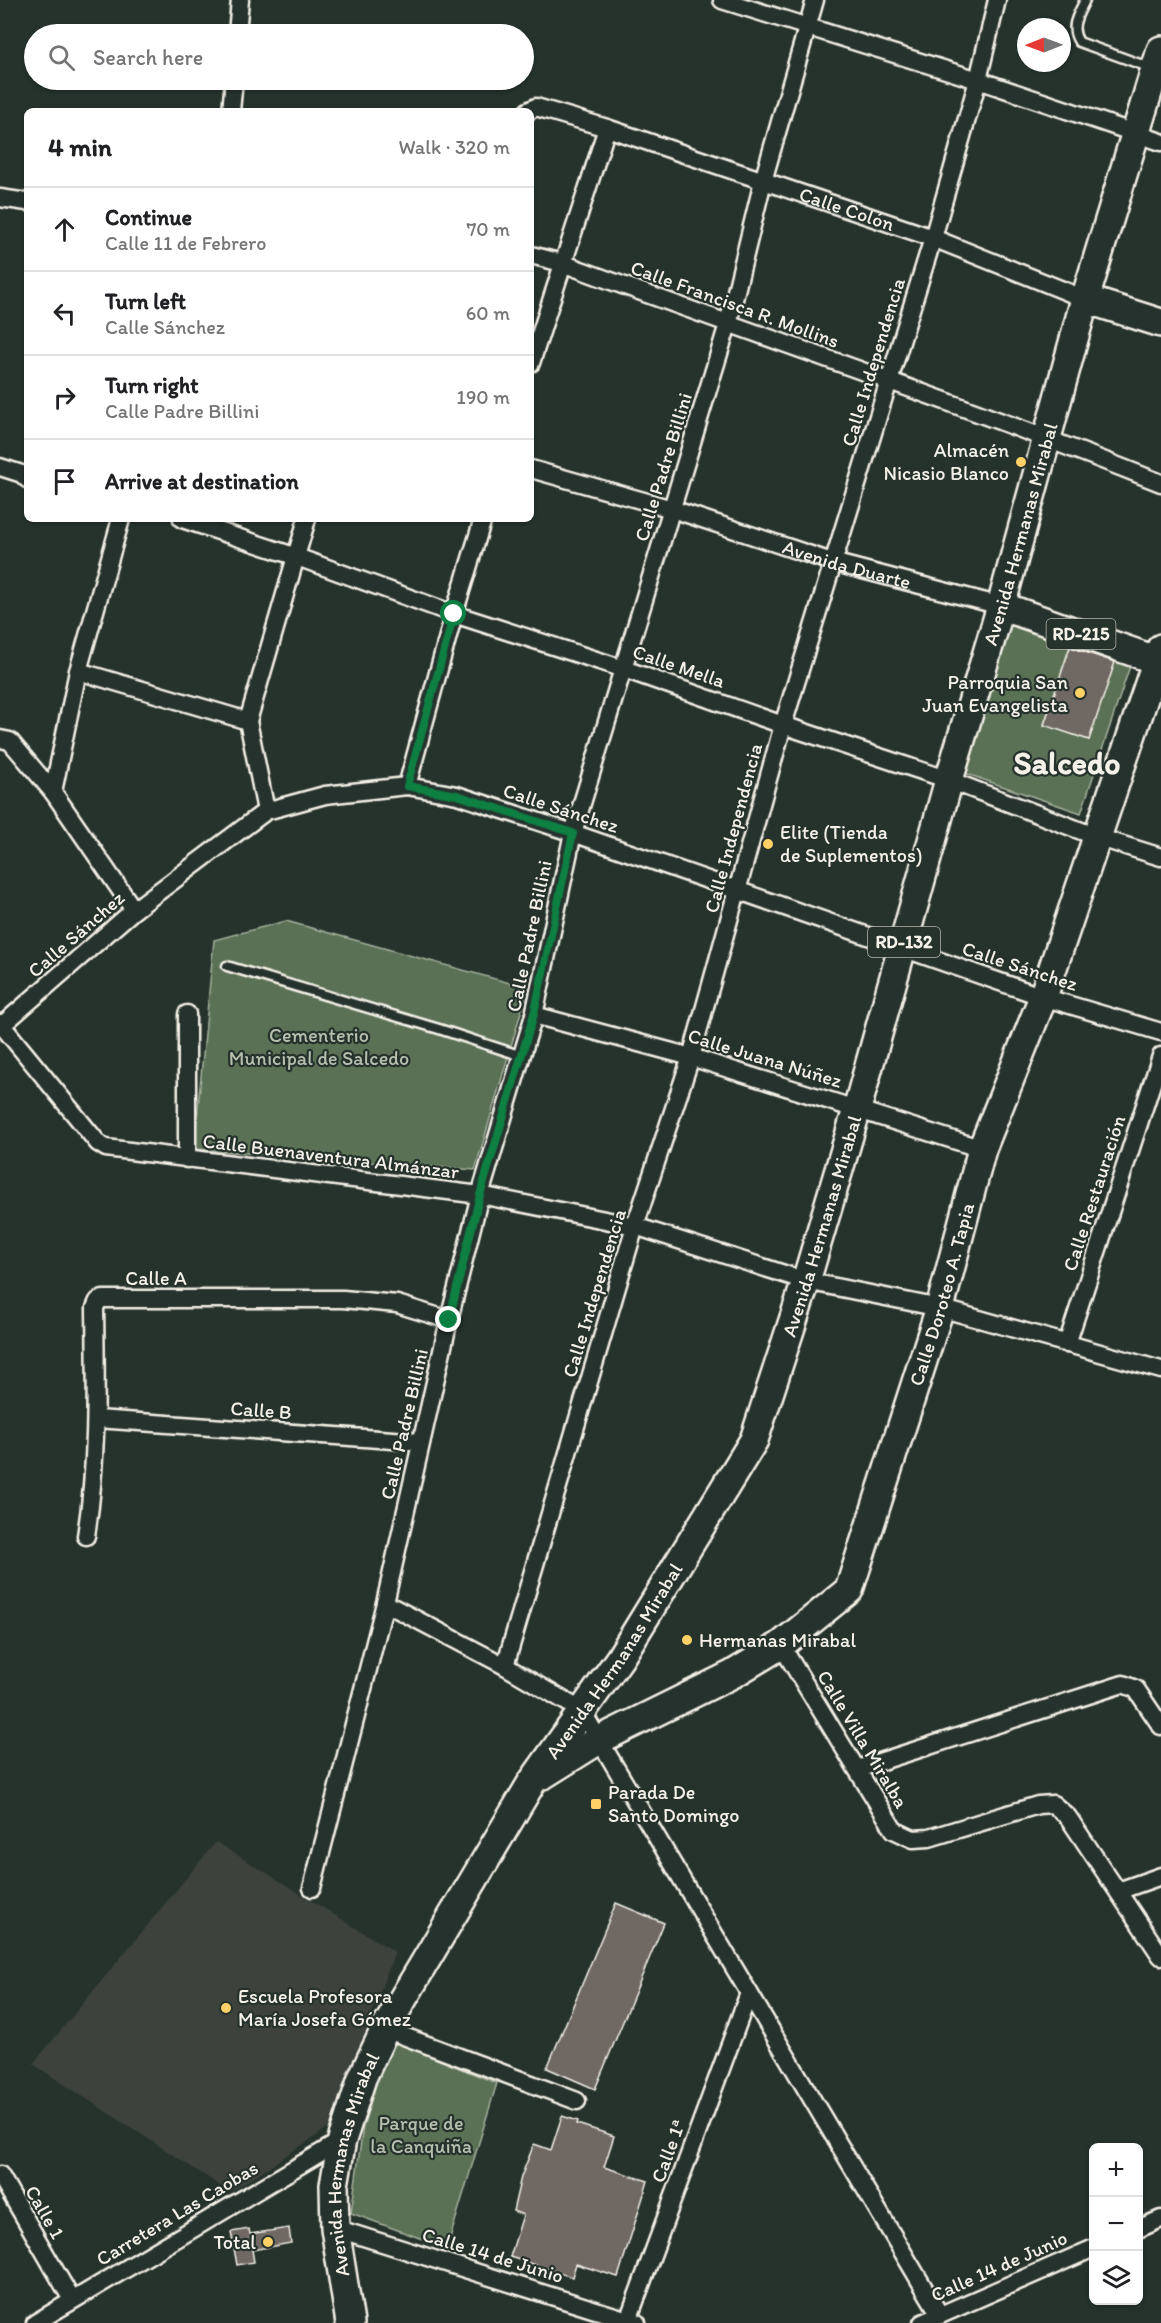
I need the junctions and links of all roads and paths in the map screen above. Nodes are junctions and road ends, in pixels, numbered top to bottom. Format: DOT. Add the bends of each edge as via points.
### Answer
graph roads {
  1 [pos="240,0"];
  2 [pos="722,0"];
  3 [pos="815,0"];
  4 [pos="997,0"];
  5 [pos="1085,0"];
  6 [pos="238,24"];
  7 [pos="807,26"];
  8 [pos="1158,60"];
  9 [pos="978,80"];
  10 [pos="234,90"];
  11 [pos="233,108"];
  12 [pos="534,108"];
  13 [pos="607,128"];
  14 [pos="1134,134"];
  15 [pos="1161,142"];
  16 [pos="763,181"];
  17 [pos="0,198"];
  18 [pos="24,202"];
  19 [pos="933,238"];
  20 [pos="534,256"];
  21 [pos="562,263"];
  22 [pos="1085,299"];
  23 [pos="1161,323"];
  24 [pos="728,324"];
  25 [pos="534,353"];
  26 [pos="890,380"];
  27 [pos="1049,438"];
  28 [pos="0,467"];
  29 [pos="534,471"];
  30 [pos="24,476"];
  31 [pos="1161,483"];
  32 [pos="672,509"];
  33 [pos="120,522"];
  34 [pos="191,522"];
  35 [pos="306,522"];
  36 [pos="482,522"];
  37 [pos="297,557"];
  38 [pos="832,562"];
  39 [pos="1001,606"];
  40 [pos="454,614"];
  41 [pos="1160,657"];
  42 [pos="624,669"];
  43 [pos="78,670"];
  44 [pos="248,721"];
  45 [pos="783,725"];
  46 [pos="0,739"];
  47 [pos="949,780"];
  48 [pos="407,786"];
  49 [pos="53,792"];
  50 [pos="266,811"];
  51 [pos="573,833"];
  52 [pos="1097,837"];
  53 [pos="1161,857"];
  54 [pos="737,890"];
  55 [pos="134,910"];
  56 [pos="902,949"];
  57 [pos="227,966"];
  58 [pos="1043,997"];
  59 [pos="187,1014"];
  60 [pos="534,1014"];
  61 [pos="0,1025"];
  62 [pos="1161,1032"];
  63 [pos="522,1056"];
  64 [pos="1161,1056"];
  65 [pos="691,1057"];
  66 [pos="857,1108"];
  67 [pos="982,1149"];
  68 [pos="187,1159"];
  69 [pos="480,1195"];
  70 [pos="635,1226"];
  71 [pos="806,1281"];
  72 [pos="940,1308"];
  73 [pos="449,1320"];
  74 [pos="1066,1344"];
  75 [pos="1161,1370"];
  76 [pos="97,1419"];
  77 [pos="422,1442"];
  78 [pos="86,1536"];
  79 [pos="385,1603"];
  80 [pos="781,1645"];
  81 [pos="505,1666"];
  82 [pos="582,1711"];
  83 [pos="1161,1726"];
  84 [pos="599,1740"];
  85 [pos="857,1769"];
  86 [pos="532,1782"];
  87 [pos="1161,1876"];
  88 [pos="312,1888"];
  89 [pos="1118,1892"];
  90 [pos="1161,1956"];
  91 [pos="749,1993"];
  92 [pos="386,2029"];
  93 [pos="577,2101"];
  94 [pos="342,2140"];
  95 [pos="0,2175"];
  96 [pos="1161,2219"];
  97 [pos="1143,2227"];
  98 [pos="335,2228"];
  99 [pos="1089,2250"];
  100 [pos="72,2300"];
  101 [pos="940,2315"];
  102 [pos="631,2322"];
  103 [pos="35,2323"];
  104 [pos="350,2323"];
  105 [pos="922,2323"];
  1 -- 6 [label="street"];
  2 -- 7 [label="street"];
  3 -- 7 [label="street, Calle Padre Billini"];
  4 -- 9 [label="street, Calle Independencia"];
  5 -- 8 [label="lane" via="1074,24 1079,42"];
  7 -- 9 [label="street"];
  7 -- 16 [label="street, Calle Padre Billini"];
  8 -- 14 [label="main road, Avenida Hermanas Mirabal / RD-132"];
  9 -- 14 [label="street"];
  9 -- 19 [label="street, Calle Independencia"];
  10 -- 11 [label="street"];
  12 -- 13 [label="street, Calle Colón"];
  13 -- 16 [label="street, Calle Colón"];
  13 -- 21 [label="street"];
  14 -- 15 [label="street"];
  14 -- 22 [label="main road, Avenida Hermanas Mirabal / RD-132"];
  16 -- 19 [label="street, Calle Colón"];
  16 -- 24 [label="street, Calle Padre Billini"];
  17 -- 18 [label="street"];
  19 -- 22 [label="street, Calle Colón"];
  19 -- 26 [label="street, Calle Independencia"];
  20 -- 21 [label="street, Calle Francisca R. Mollins"];
  21 -- 24 [label="street, Calle Francisca R. Mollins"];
  21 -- 25 [label="street"];
  22 -- 23 [label="main road, Calle Colón"];
  22 -- 27 [label="main road, Avenida Hermanas Mirabal / RD-132"];
  24 -- 26 [label="street, Calle Francisca R. Mollins"];
  24 -- 32 [label="street, Calle Padre Billini"];
  26 -- 27 [label="street, Calle Francisca R. Mollins"];
  26 -- 38 [label="street, Calle Independencia"];
  27 -- 31 [label="street, Calle Francisca R. Mollins"];
  27 -- 39 [label="main road, Avenida Hermanas Mirabal / RD-132"];
  28 -- 30 [label="street"];
  29 -- 32 [label="street, Avenida Duarte"];
  32 -- 38 [label="street, Avenida Duarte"];
  32 -- 42 [label="street, Calle Padre Billini"];
  33 -- 43 [label="street"];
  34 -- 37 [label="street, Calle Mella"];
  35 -- 37 [label="street"];
  36 -- 40 [label="street"];
  37 -- 40 [label="street, Calle Mella"];
  37 -- 44 [label="street"];
  38 -- 39 [label="street, Avenida Duarte"];
  38 -- 45 [label="street, Calle Independencia"];
  39 -- 41 [label="main road, Avenida Duarte / RD-215"];
  39 -- 47 [label="main road, Avenida Hermanas Mirabal / RD-132"];
  40 -- 42 [label="street, Calle Mella"];
  40 -- 48 [label="street"];
  41 -- 52 [label="main road, Calle Doroteo A. Tapia / RD-132"];
  42 -- 45 [label="street, Calle Mella"];
  42 -- 51 [label="street, Calle Padre Billini"];
  43 -- 44 [label="street"];
  43 -- 49 [label="street"];
  44 -- 50 [label="street"];
  45 -- 47 [label="street, Calle Mella"];
  45 -- 54 [label="street, Calle Independencia"];
  46 -- 49 [label="street" via="10,741"];
  47 -- 52 [label="street, Calle Mella"];
  47 -- 56 [label="main road, Avenida Hermanas Mirabal / RD-132"];
  48 -- 50 [label="street, Calle Sánchez" via="325,795"];
  48 -- 51 [label="street, Calle Sánchez" via="457,795"];
  49 -- 55 [label="street"];
  50 -- 55 [label="street, Calle Sánchez"];
  51 -- 54 [label="street, Calle Sánchez"];
  51 -- 60 [label="street, Calle Padre Billini"];
  52 -- 53 [label="street, Calle Mella"];
  52 -- 58 [label="main road, Calle Doroteo A. Tapia / RD-132"];
  54 -- 56 [label="street, Calle Sánchez"];
  54 -- 65 [label="street, Calle Independencia"];
  55 -- 61 [label="street, Calle Sánchez"];
  56 -- 58 [label="street, Calle Sánchez"];
  56 -- 66 [label="main road, Avenida Hermanas Mirabal / RD-132"];
  57 -- 63 [label="lane"];
  58 -- 62 [label="street, Calle Sánchez"];
  58 -- 67 [label="main road, Calle Doroteo A. Tapia / RD-132"];
  59 -- 68 [label="street"];
  60 -- 63 [label="street, Calle Padre Billini"];
  60 -- 65 [label="street, Calle Juana Núñez"];
  61 -- 68 [label="street, Calle Buenaventura Almánzar" via="98,1143 116,1150"];
  63 -- 69 [label="street, Calle Padre Billini"];
  64 -- 74 [label="street, Calle Restauración"];
  65 -- 66 [label="street, Calle Juana Núñez"];
  65 -- 70 [label="street, Calle Independencia"];
  66 -- 67 [label="street, Calle Juana Núñez"];
  66 -- 71 [label="main road, Avenida Hermanas Mirabal / RD-132"];
  67 -- 72 [label="main road, Calle Doroteo A. Tapia / RD-132"];
  68 -- 69 [label="street, Calle Buenaventura Almánzar"];
  69 -- 70 [label="street, Calle Buenaventura Almánzar"];
  69 -- 73 [label="street, Calle Padre Billini"];
  70 -- 71 [label="street, Calle Buenaventura Almánzar"];
  70 -- 81 [label="street, Calle Independencia"];
  71 -- 72 [label="street, Calle Buenaventura Almánzar"];
  71 -- 82 [label="main road, Avenida Hermanas Mirabal / RD-132" via="754,1440 620,1658"];
  72 -- 74 [label="street, Calle Buenaventura Almánzar"];
  72 -- 80 [label="main road, Calle Doroteo A. Tapia / RD-132" via="849,1590"];
  73 -- 76 [label="street, Calle A" via="397,1304 343,1299 103,1299 95,1308"];
  73 -- 77 [label="street, Calle Padre Billini"];
  74 -- 75 [label="street, Calle Buenaventura Almánzar"];
  76 -- 77 [label="street, Calle B"];
  76 -- 78 [label="street, Calle A"];
  77 -- 79 [label="street, Calle Padre Billini"];
  79 -- 81 [label="street"];
  79 -- 88 [label="street, Calle Padre Billini"];
  80 -- 84 [label="main road, Calle Doroteo A. Tapia / RD-132" via="733,1674"];
  80 -- 85 [label="street, Calle Villa Miralba"];
  81 -- 82 [label="street"];
  82 -- 84 [label="street"];
  82 -- 86 [label="main road, Avenida Hermanas Mirabal / RD-132"];
  83 -- 85 [label="street" via="1136,1689 1123,1684"];
  84 -- 86 [label="main road, Calle Doroteo A. Tapia / RD-132"];
  84 -- 91 [label="street"];
  85 -- 89 [label="street, Calle Villa Miralba" via="894,1830 913,1839 930,1838 1038,1805 1053,1804 1068,1817"];
  86 -- 92 [label="main road, Avenida Hermanas Mirabal / RD-132"];
  87 -- 89 [label="street"];
  89 -- 90 [label="street, Calle Villa Miralba"];
  91 -- 101 [label="street"];
  91 -- 102 [label="street, Calle 1ª"];
  92 -- 93 [label="street"];
  92 -- 94 [label="main road, Avenida Hermanas Mirabal / RD-132" via="362,2078"];
  94 -- 98 [label="main road, Avenida Hermanas Mirabal / RD-132" via="334,2185"];
  94 -- 100 [label="street, Carretera Las Caobas"];
  95 -- 100 [label="street, Calle 1"];
  96 -- 97 [label="street"];
  98 -- 102 [label="street, Calle 14 de Junio"];
  98 -- 104 [label="main road, Avenida Hermanas Mirabal / RD-132"];
  99 -- 101 [label="street, Calle 14 de Junio"];
  100 -- 103 [label="street, Carretera Las Caobas"];
  101 -- 105 [label="street, Calle 14 de Junio"];
}
